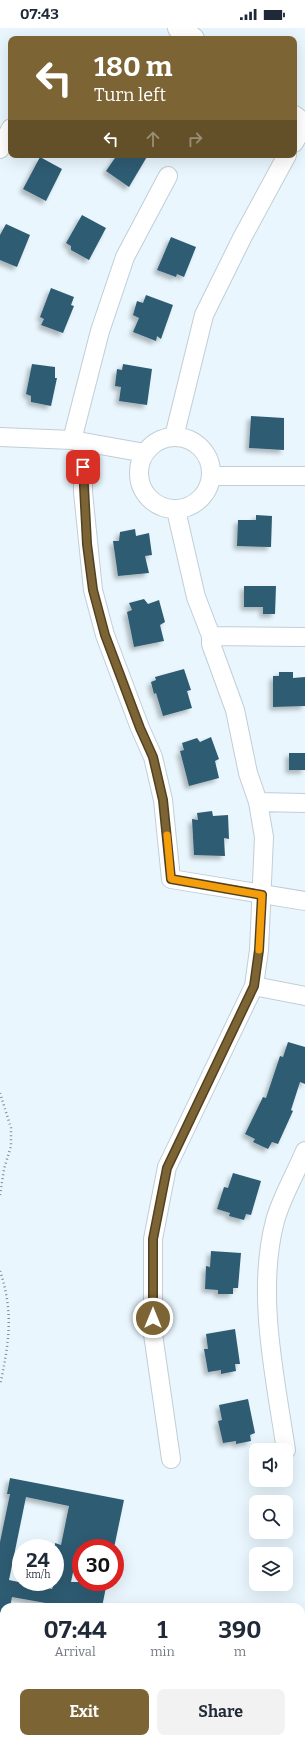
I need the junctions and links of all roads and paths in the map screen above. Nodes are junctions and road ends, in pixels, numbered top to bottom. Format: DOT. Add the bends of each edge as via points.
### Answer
graph roads {
  1 [pos="179,28"];
  2 [pos="190,36"];
  3 [pos="8,134"];
  4 [pos="0,149"];
  5 [pos="285,158"];
  6 [pos="168,176"];
  7 [pos="174,436"];
  8 [pos="0,437"];
  9 [pos="77,441"];
  10 [pos="145,453"];
  11 [pos="212,476"];
  12 [pos="305,476"];
  13 [pos="176,510"];
  14 [pos="211,636"];
  15 [pos="305,638"];
  16 [pos="258,802"];
  17 [pos="305,803"];
  18 [pos="262,895"];
  19 [pos="305,901"];
  20 [pos="254,986"];
  21 [pos="305,996"];
  22 [pos="0,1093"];
  23 [pos="305,1151"];
  24 [pos="0,1195"];
  25 [pos="0,1271"];
  26 [pos="0,1385"];
  27 [pos="284,1443"];
  28 [pos="171,1459"];
  1 -- 2 [label="main road"];
  3 -- 4 [label="street"];
  5 -- 7 [label="street" via="204,315"];
  6 -- 9 [label="street" via="125,257 100,331"];
  7 -- 10 [label="street" via="160,440"];
  7 -- 11 [label="street" via="188,439 200,446 209,458"];
  8 -- 9 [label="street"];
  9 -- 10 [label="street"];
  9 -- 18 [label="street" via="93,590 105,635 153,757 163,800 171,879"];
  10 -- 13 [label="street" via="140,460 138,474 141,488 150,500 162,508"];
  11 -- 12 [label="street"];
  11 -- 13 [label="street" via="210,486 202,498 190,507"];
  13 -- 14 [label="street" via="196,597"];
  14 -- 15 [label="street"];
  14 -- 16 [label="street" via="211,644 235,710 248,773"];
  16 -- 17 [label="street"];
  16 -- 18 [label="street" via="264,837"];
  18 -- 19 [label="street"];
  18 -- 20 [label="street"];
  20 -- 21 [label="street"];
  20 -- 28 [label="street" via="167,1168 153,1239 153,1334"];
  22 -- 24 [label="path" via="11,1128 11,1146"];
  23 -- 27 [label="street" via="275,1220 268,1258 267,1292 272,1361"];
  25 -- 26 [label="path" via="10,1324"];
}
